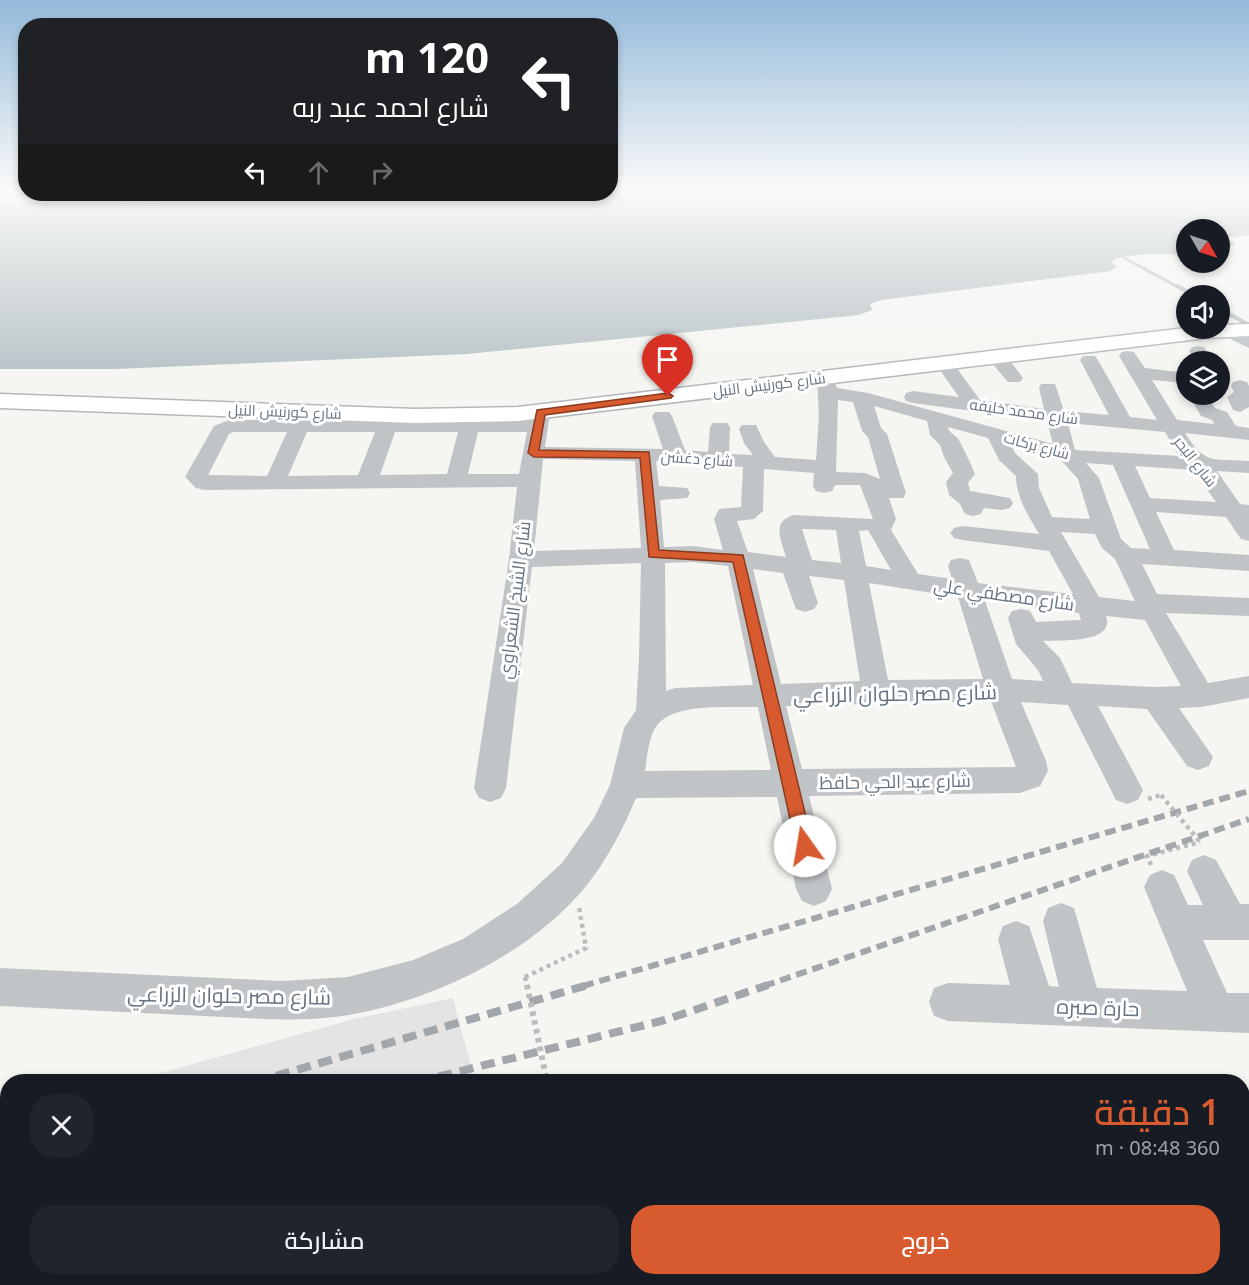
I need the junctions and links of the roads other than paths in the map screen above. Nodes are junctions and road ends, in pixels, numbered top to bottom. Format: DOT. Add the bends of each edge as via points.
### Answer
graph roads {
  1 [pos="1249,316"];
  2 [pos="1176,326"];
  3 [pos="1232,327"];
  4 [pos="1249,343"];
  5 [pos="996,357"];
  6 [pos="1089,360"];
  7 [pos="944,363"];
  8 [pos="1176,375"];
  9 [pos="828,385"];
  10 [pos="1237,385"];
  11 [pos="1048,388"];
  12 [pos="0,390"];
  13 [pos="251,390"];
  14 [pos="193,398"];
  15 [pos="869,399"];
  16 [pos="971,400"];
  17 [pos="0,401"];
  18 [pos="1204,405"];
  19 [pos="1240,406"];
  20 [pos="225,414"];
  21 [pos="662,416"];
  22 [pos="1056,416"];
  23 [pos="539,419"];
  24 [pos="1123,423"];
  25 [pos="931,424"];
  26 [pos="469,426"];
  27 [pos="1170,426"];
  28 [pos="299,427"];
  29 [pos="387,427"];
  30 [pos="720,427"];
  31 [pos="749,429"];
  32 [pos="1228,431"];
  33 [pos="996,434"];
  34 [pos="1249,434"];
  35 [pos="805,435"];
  36 [pos="826,436"];
  37 [pos="1108,440"];
  38 [pos="534,453"];
  39 [pos="1066,453"];
  40 [pos="645,454"];
  41 [pos="676,456"];
  42 [pos="718,459"];
  43 [pos="1119,459"];
  44 [pos="760,462"];
  45 [pos="1200,464"];
  46 [pos="1249,467"];
  47 [pos="1053,471"];
  48 [pos="1084,472"];
  49 [pos="824,478"];
  50 [pos="1000,479"];
  51 [pos="368,480"];
  52 [pos="456,480"];
  53 [pos="529,480"];
  54 [pos="275,481"];
  55 [pos="1027,482"];
  56 [pos="648,493"];
  57 [pos="679,493"];
  58 [pos="895,493"];
  59 [pos="1002,503"];
  60 [pos="1142,504"];
  61 [pos="1241,511"];
  62 [pos="846,523"];
  63 [pos="880,525"];
  64 [pos="1105,527"];
  65 [pos="962,534"];
  66 [pos="1050,534"];
  67 [pos="1249,534"];
  68 [pos="653,554"];
  69 [pos="1125,555"];
  70 [pos="738,558"];
  71 [pos="1166,558"];
  72 [pos="521,559"];
  73 [pos="1249,563"];
  74 [pos="798,566"];
  75 [pos="855,573"];
  76 [pos="963,578"];
  77 [pos="910,581"];
  78 [pos="1013,597"];
  79 [pos="805,603"];
  80 [pos="1092,607"];
  81 [pos="1249,607"];
  82 [pos="1151,608"];
  83 [pos="1026,632"];
  84 [pos="1249,687"];
  85 [pos="1000,690"];
  86 [pos="876,691"];
  87 [pos="1070,693"];
  88 [pos="770,695"];
  89 [pos="1201,696"];
  90 [pos="1155,698"];
  91 [pos="650,713"];
  92 [pos="1198,757"];
  93 [pos="790,783"];
  94 [pos="626,785"];
  95 [pos="490,788"];
  96 [pos="1127,790"];
  97 [pos="1202,857"];
  98 [pos="1154,872"];
  99 [pos="814,889"];
  100 [pos="1061,921"];
  101 [pos="1239,922"];
  102 [pos="1177,923"];
  103 [pos="1016,939"];
  104 [pos="0,987"];
  105 [pos="948,1002"];
  106 [pos="1035,1005"];
  107 [pos="1083,1007"];
  108 [pos="1232,1012"];
  1 -- 3 [label="highway, شارع كورنيش النيل"];
  2 -- 13 [label="highway, شارع كورنيش النيل" via="634,392 512,403 398,404"];
  3 -- 4 [label="street"];
  3 -- 5 [label="highway, شارع كورنيش النيل"];
  5 -- 7 [label="highway, شارع كورنيش النيل"];
  5 -- 16 [label="street" via="1012,385 1012,403"];
  6 -- 24 [label="street"];
  7 -- 9 [label="highway, شارع كورنيش النيل"];
  7 -- 16 [label="street"];
  8 -- 27 [label="street, شارع البحر" via="1133,364"];
  9 -- 15 [label="street, شارع بركات"];
  9 -- 23 [label="highway, شارع كورنيش النيل"];
  9 -- 36 [label="street" via="830,416"];
  10 -- 19 [label="street" via="1246,396 1236,398"];
  11 -- 22 [label="street"];
  12 -- 14 [label="highway, شارع كورنيش النيل" via="132,390"];
  13 -- 14 [label="highway, شارع كورنيش النيل"];
  13 -- 20 [label="highway" via="234,399"];
  14 -- 17 [label="highway, شارع كورنيش النيل"];
  14 -- 20 [label="highway, شارع كورنيش النيل"];
  15 -- 16 [label="street, شارع محمد خليفه" via="898,395"];
  15 -- 25 [label="street, شارع بركات"];
  15 -- 58 [label="street" via="872,431 877,434"];
  16 -- 22 [label="street, شارع محمد خليفه"];
  18 -- 32 [label="street" via="1207,411 1220,416"];
  20 -- 23 [label="highway, شارع كورنيش النيل"];
  20 -- 28 [label="street"];
  20 -- 54 [label="street" via="221,430 197,473 198,481"];
  21 -- 41 [label="street"];
  22 -- 24 [label="street, شارع محمد خليفه"];
  22 -- 39 [label="street"];
  23 -- 26 [label="street"];
  23 -- 38 [label="street, شارع الشيخ الشعراوي"];
  24 -- 27 [label="street, شارع محمد خليفه"];
  25 -- 33 [label="street, شارع بركات"];
  25 -- 59 [label="street" via="950,442 954,457 963,468 964,474 957,482 960,495 971,504"];
  26 -- 29 [label="street"];
  26 -- 52 [label="street"];
  27 -- 32 [label="street, شارع محمد خليفه"];
  27 -- 45 [label="street, شارع البحر" via="1189,456"];
  28 -- 29 [label="street"];
  28 -- 54 [label="street"];
  29 -- 51 [label="street"];
  30 -- 42 [label="street"];
  31 -- 44 [label="street" via="765,457"];
  32 -- 34 [label="street, شارع محمد خليفه"];
  33 -- 39 [label="street, شارع بركات"];
  33 -- 55 [label="street" via="1006,456 1027,474"];
  35 -- 36 [label="street"];
  36 -- 49 [label="street"];
  37 -- 43 [label="street"];
  38 -- 40 [label="street, شارع دغشن"];
  38 -- 53 [label="street, شارع الشيخ الشعراوي"];
  39 -- 43 [label="street, شارع بركات"];
  39 -- 48 [label="street"];
  40 -- 41 [label="street, شارع دغشن"];
  40 -- 56 [label="street"];
  41 -- 42 [label="street, شارع دغشن"];
  42 -- 44 [label="street, شارع دغشن"];
  43 -- 45 [label="street, شارع بركات"];
  43 -- 60 [label="street"];
  44 -- 49 [label="street, شارع دغشن"];
  44 -- 70 [label="street" via="752,511 724,516"];
  45 -- 46 [label="street, شارع بركات"];
  45 -- 61 [label="street, شارع البحر"];
  47 -- 48 [label="street"];
  48 -- 64 [label="street"];
  49 -- 63 [label="street, شارع دغشن" via="865,479 872,483 885,519"];
  50 -- 55 [label="street"];
  51 -- 52 [label="street"];
  51 -- 54 [label="street"];
  52 -- 53 [label="street"];
  53 -- 72 [label="street, شارع الشيخ الشعراوي"];
  55 -- 66 [label="street"];
  56 -- 57 [label="street"];
  56 -- 68 [label="street"];
  60 -- 61 [label="street"];
  60 -- 71 [label="street"];
  61 -- 67 [label="street, شارع البحر"];
  62 -- 63 [label="street"];
  62 -- 74 [label="street" via="791,524"];
  62 -- 75 [label="street"];
  63 -- 77 [label="street" via="880,532"];
  64 -- 66 [label="street"];
  64 -- 69 [label="street" via="1112,547"];
  65 -- 66 [label="street"];
  66 -- 80 [label="street"];
  68 -- 70 [label="street, شارع مصطفي علي"];
  68 -- 72 [label="street, شارع مصطفي علي"];
  68 -- 91 [label="street"];
  69 -- 71 [label="street"];
  69 -- 82 [label="street"];
  70 -- 74 [label="street, شارع مصطفي علي"];
  70 -- 88 [label="street"];
  71 -- 73 [label="street"];
  72 -- 95 [label="street, شارع الشيخ الشعراوي"];
  74 -- 75 [label="street, شارع مصطفي علي"];
  74 -- 79 [label="street"];
  75 -- 77 [label="street, شارع مصطفي علي"];
  75 -- 86 [label="street"];
  76 -- 77 [label="street, شارع مصطفي علي"];
  76 -- 78 [label="street, شارع مصطفي علي"];
  76 -- 85 [label="street"];
  78 -- 80 [label="street, شارع مصطفي علي"];
  78 -- 83 [label="street"];
  80 -- 82 [label="street, شارع مصطفي علي"];
  80 -- 83 [label="street" via="1095,621 1086,629"];
  81 -- 82 [label="street, شارع مصطفي علي"];
  82 -- 89 [label="street"];
  83 -- 87 [label="street" via="1033,649"];
  84 -- 89 [label="street, شارع مصر حلوان الزراعي"];
  85 -- 86 [label="street, شارع مصر حلوان الزراعي"];
  85 -- 87 [label="street, شارع مصر حلوان الزراعي"];
  85 -- 93 [label="street, شارع عبد الحي حافظ" via="1031,761 1029,777"];
  86 -- 88 [label="street, شارع مصر حلوان الزراعي"];
  87 -- 90 [label="street, شارع مصر حلوان الزراعي"];
  87 -- 96 [label="street"];
  88 -- 91 [label="street, شارع مصر حلوان الزراعي" via="675,699"];
  88 -- 93 [label="street"];
  89 -- 90 [label="street, شارع مصر حلوان الزراعي"];
  90 -- 92 [label="street"];
  91 -- 94 [label="street, شارع مصر حلوان الزراعي" via="639,728"];
  93 -- 94 [label="street, شارع عبد الحي حافظ"];
  93 -- 99 [label="street"];
  94 -- 104 [label="street, شارع مصر حلوان الزراعي" via="606,830 574,874 530,916 476,952 414,980 348,996 282,1000"];
  97 -- 101 [label="street"];
  98 -- 102 [label="street"];
  100 -- 107 [label="street"];
  101 -- 102 [label="street"];
  102 -- 108 [label="street"];
  103 -- 106 [label="street"];
  105 -- 106 [label="street, حارة صبره"];
  106 -- 107 [label="street, حارة صبره"];
  107 -- 108 [label="street, حارة صبره"];
}
